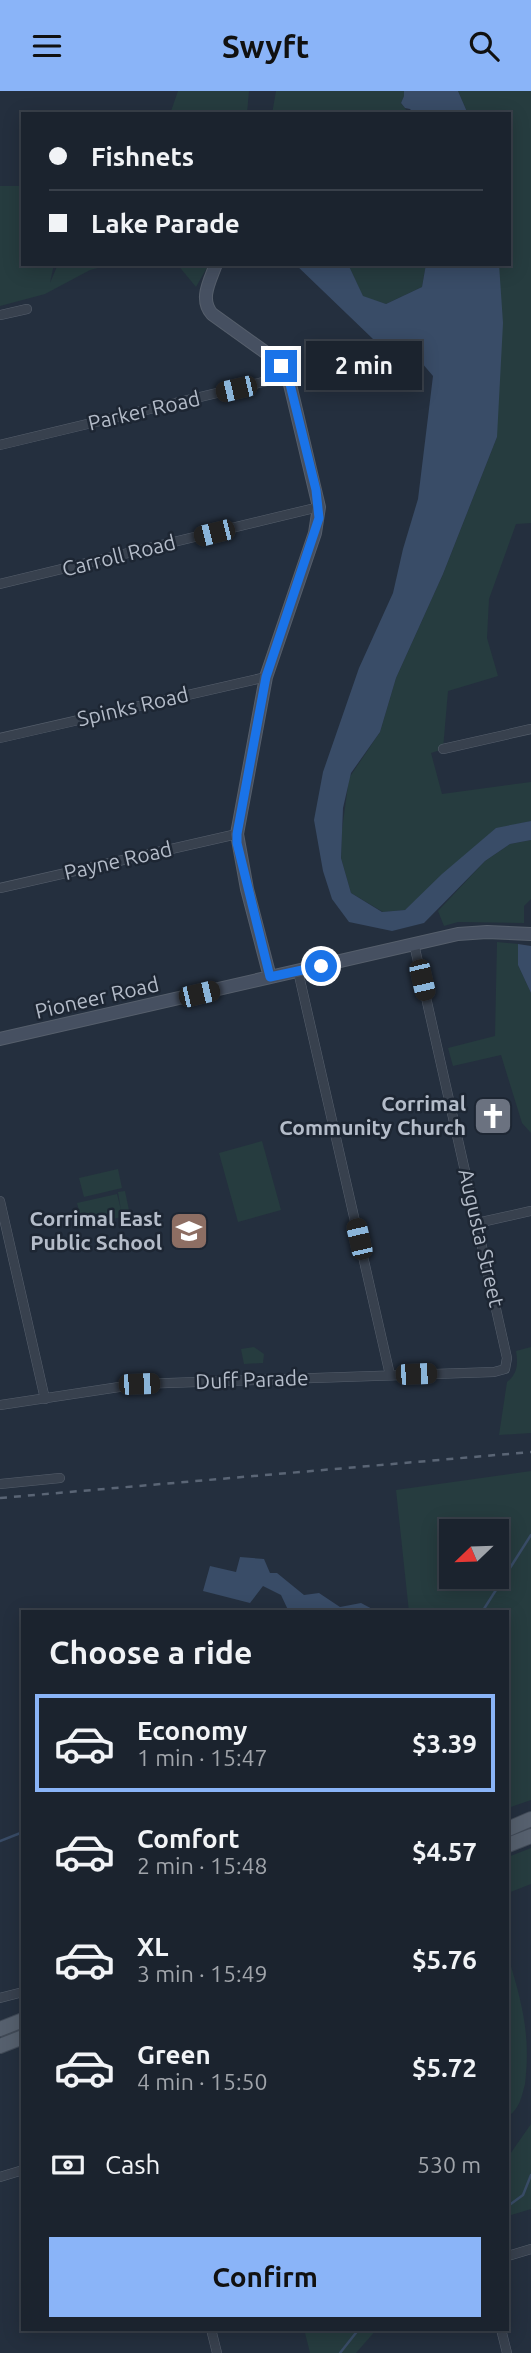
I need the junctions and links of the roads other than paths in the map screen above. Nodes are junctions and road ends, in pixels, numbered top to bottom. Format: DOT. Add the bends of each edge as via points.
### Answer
graph roads {
  1 [pos="215,266"];
  2 [pos="26,309"];
  3 [pos="0,315"];
  4 [pos="288,376"];
  5 [pos="0,445"];
  6 [pos="319,507"];
  7 [pos="0,584"];
  8 [pos="266,677"];
  9 [pos="531,729"];
  10 [pos="0,738"];
  11 [pos="443,749"];
  12 [pos="237,834"];
  13 [pos="0,888"];
  14 [pos="531,935"];
  15 [pos="414,944"];
  16 [pos="298,971"];
  17 [pos="270,977"];
  18 [pos="0,1039"];
  19 [pos="0,1201"];
  20 [pos="531,1211"];
  21 [pos="477,1223"];
  22 [pos="506,1369"];
  23 [pos="390,1375"];
  24 [pos="45,1399"];
  25 [pos="0,1405"];
  26 [pos="60,1478"];
  27 [pos="0,1484"];
  28 [pos="531,1819"];
  29 [pos="509,1829"];
  30 [pos="531,1836"];
  31 [pos="509,1845"];
  32 [pos="21,1993"];
  33 [pos="0,1998"];
  34 [pos="21,2021"];
  35 [pos="0,2029"];
  36 [pos="21,2038"];
  37 [pos="0,2046"];
  38 [pos="21,2171"];
  39 [pos="0,2177"];
  40 [pos="531,2249"];
  41 [pos="509,2256"];
  42 [pos="212,2331"];
  43 [pos="502,2331"];
  44 [pos="217,2353"];
  45 [pos="507,2353"];
  1 -- 4 [label="main road" via="206,293 207,308 272,357"];
  2 -- 3 [label="street"];
  4 -- 5 [label="street, Parker Road"];
  4 -- 6 [label="main road"];
  6 -- 7 [label="street, Carroll Road"];
  6 -- 8 [label="main road" via="318,525"];
  8 -- 10 [label="street, Spinks Road"];
  8 -- 12 [label="main road"];
  9 -- 11 [label="street"];
  12 -- 13 [label="street, Payne Road"];
  12 -- 17 [label="main road"];
  14 -- 15 [label="main road, Pioneer Road" via="468,933"];
  15 -- 16 [label="main road, Pioneer Road"];
  15 -- 21 [label="street, Augusta Street"];
  16 -- 17 [label="main road, Pioneer Road"];
  16 -- 23 [label="street"];
  17 -- 18 [label="main road, Pioneer Road"];
  19 -- 24 [label="street"];
  20 -- 21 [label="street"];
  21 -- 22 [label="street, Augusta Street"];
  22 -- 23 [label="street, Duff Parade"];
  23 -- 24 [label="street, Duff Parade" via="139,1384"];
  24 -- 25 [label="street, Duff Parade"];
  26 -- 27 [label="street"];
  28 -- 29 [label="main road"];
  30 -- 31 [label="main road"];
  32 -- 33 [label="street"];
  34 -- 35 [label="main road"];
  36 -- 37 [label="main road"];
  38 -- 39 [label="street"];
  40 -- 41 [label="street"];
  42 -- 44 [label="street"];
  43 -- 45 [label="street"];
}
